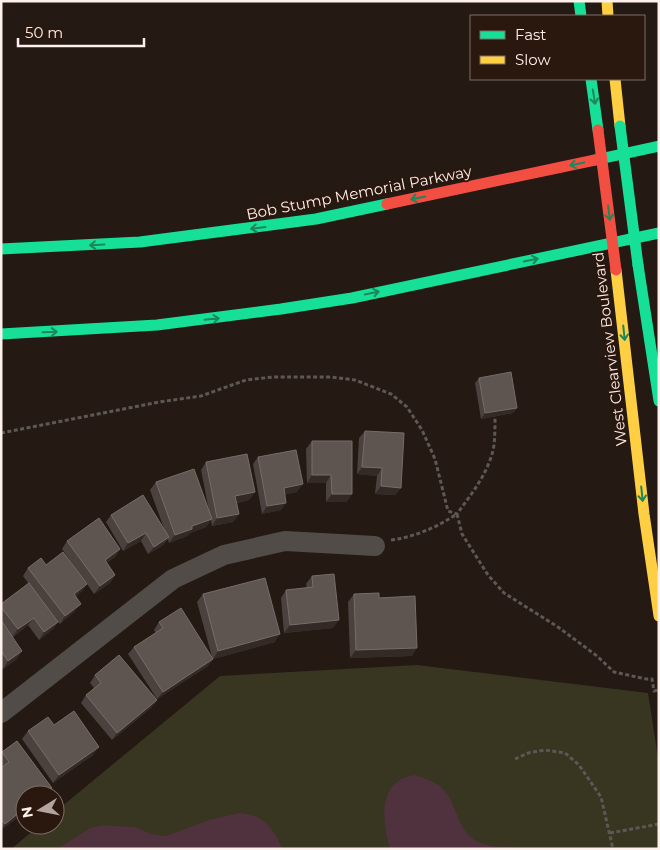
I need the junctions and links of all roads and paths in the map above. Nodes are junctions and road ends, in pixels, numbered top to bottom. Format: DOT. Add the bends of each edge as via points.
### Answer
graph roads {
  1 [pos="579,1"];
  2 [pos="607,1"];
  3 [pos="581,15"];
  4 [pos="608,15"];
  5 [pos="591,80"];
  6 [pos="615,80"];
  7 [pos="659,146"];
  8 [pos="659,233"];
  9 [pos="1,249"];
  10 [pos="1,334"];
  11 [pos="659,401"];
  12 [pos="495,418"];
  13 [pos="1,433"];
  14 [pos="457,514"];
  15 [pos="379,543"];
  16 [pos="659,616"];
  17 [pos="659,690"];
  18 [pos="1,713"];
  19 [pos="515,758"];
  20 [pos="659,824"];
  21 [pos="610,833"];
  22 [pos="614,849"];
  1 -- 3 [label="main road"];
  2 -- 4 [label="main road"];
  5 -- 16 [label="main road, West Clearview Boulevard, one-way, bridge"];
  6 -- 11 [label="main road, bridge" via="638,266"];
  7 -- 9 [label="main road, Bob Stump Memorial Parkway, one-way" via="316,219 140,242"];
  10 -- 8 [label="main road, one-way" via="157,325 281,310"];
  12 -- 14 [label="path" via="494,446 487,468"];
  13 -- 14 [label="path" via="201,396 246,380 331,377 355,380 391,394 407,407 435,459 448,511"];
  14 -- 15 [label="path" via="434,528"];
  14 -- 17 [label="path" via="462,534 488,576 504,593 566,633 614,672 652,679 654,691"];
  15 -- 18 [label="street" via="285,541 224,555 173,579"];
  19 -- 21 [label="path" via="545,750 565,753 579,765 601,798"];
  20 -- 21 [label="path"];
  21 -- 22 [label="path"];
}
